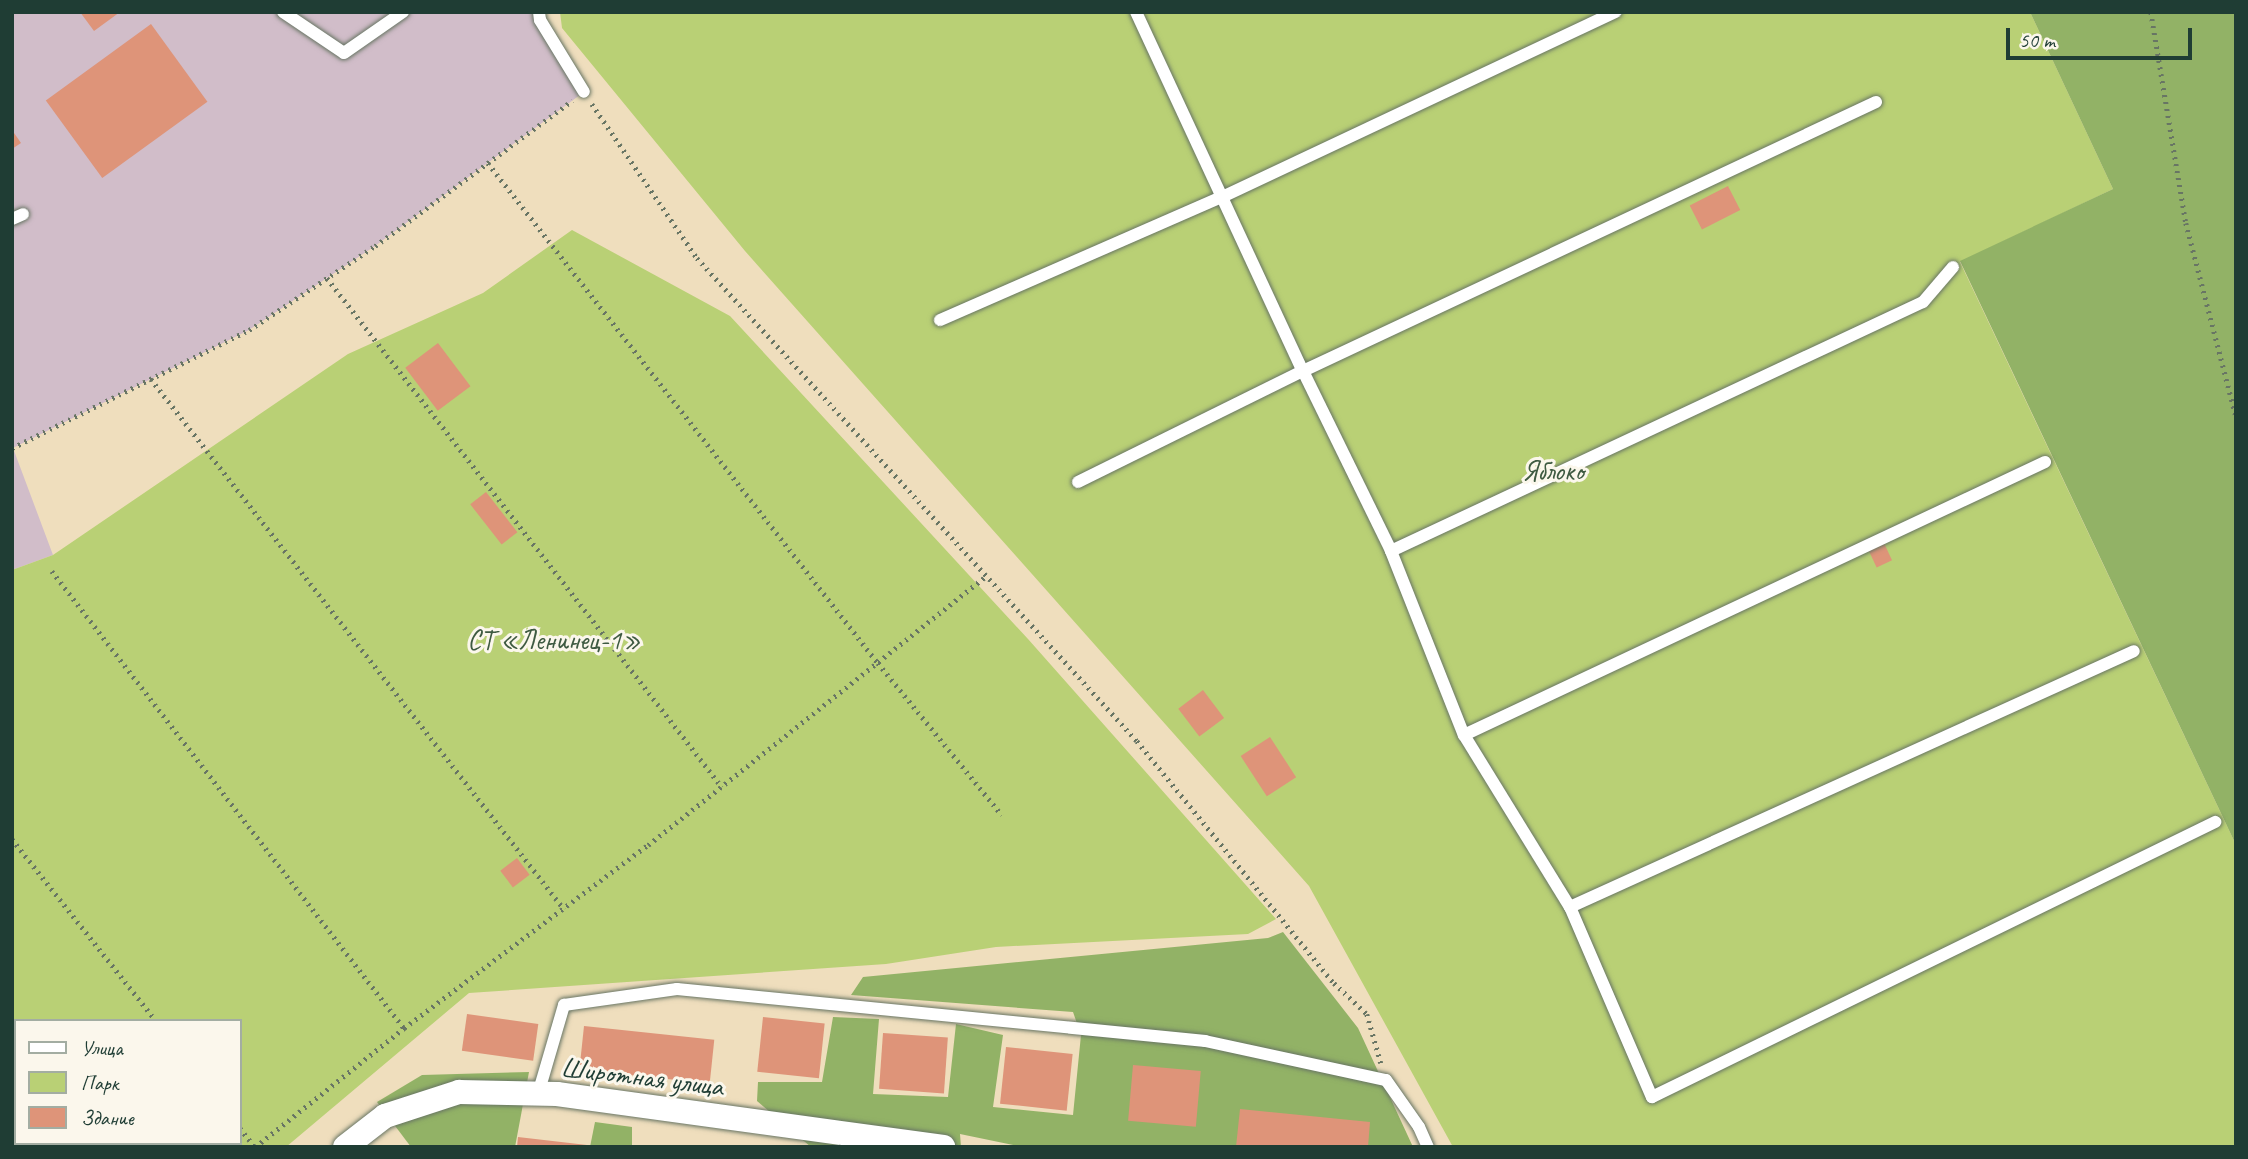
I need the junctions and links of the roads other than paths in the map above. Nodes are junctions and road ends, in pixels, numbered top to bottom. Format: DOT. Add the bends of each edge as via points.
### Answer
graph roads {
  1 [pos="283,12"];
  2 [pos="403,12"];
  3 [pos="539,12"];
  4 [pos="1616,12"];
  5 [pos="1140,14"];
  6 [pos="584,92"];
  7 [pos="1876,102"];
  8 [pos="1222,197"];
  9 [pos="1953,267"];
  10 [pos="940,320"];
  11 [pos="1303,372"];
  12 [pos="2045,462"];
  13 [pos="1078,482"];
  14 [pos="1391,551"];
  15 [pos="2134,651"];
  16 [pos="1464,735"];
  17 [pos="2215,822"];
  18 [pos="1570,907"];
  19 [pos="538,1094"];
  20 [pos="345,1147"];
  21 [pos="943,1147"];
  22 [pos="1429,1147"];
  1 -- 2 [label="lane" via="344,53"];
  3 -- 6 [label="lane"];
  4 -- 8 [label="lane"];
  5 -- 8 [label="lane"];
  7 -- 11 [label="lane"];
  8 -- 10 [label="lane"];
  8 -- 11 [label="lane"];
  9 -- 14 [label="lane" via="1923,302"];
  11 -- 13 [label="lane"];
  11 -- 14 [label="lane"];
  12 -- 16 [label="lane"];
  14 -- 16 [label="lane"];
  15 -- 18 [label="lane"];
  16 -- 18 [label="lane"];
  17 -- 18 [label="lane" via="1652,1097"];
  19 -- 20 [label="street, Широтная улица" via="459,1092 386,1116"];
  19 -- 21 [label="street, Широтная улица"];
  19 -- 22 [label="lane" via="564,1005 677,989 1205,1041 1387,1080"];
}
